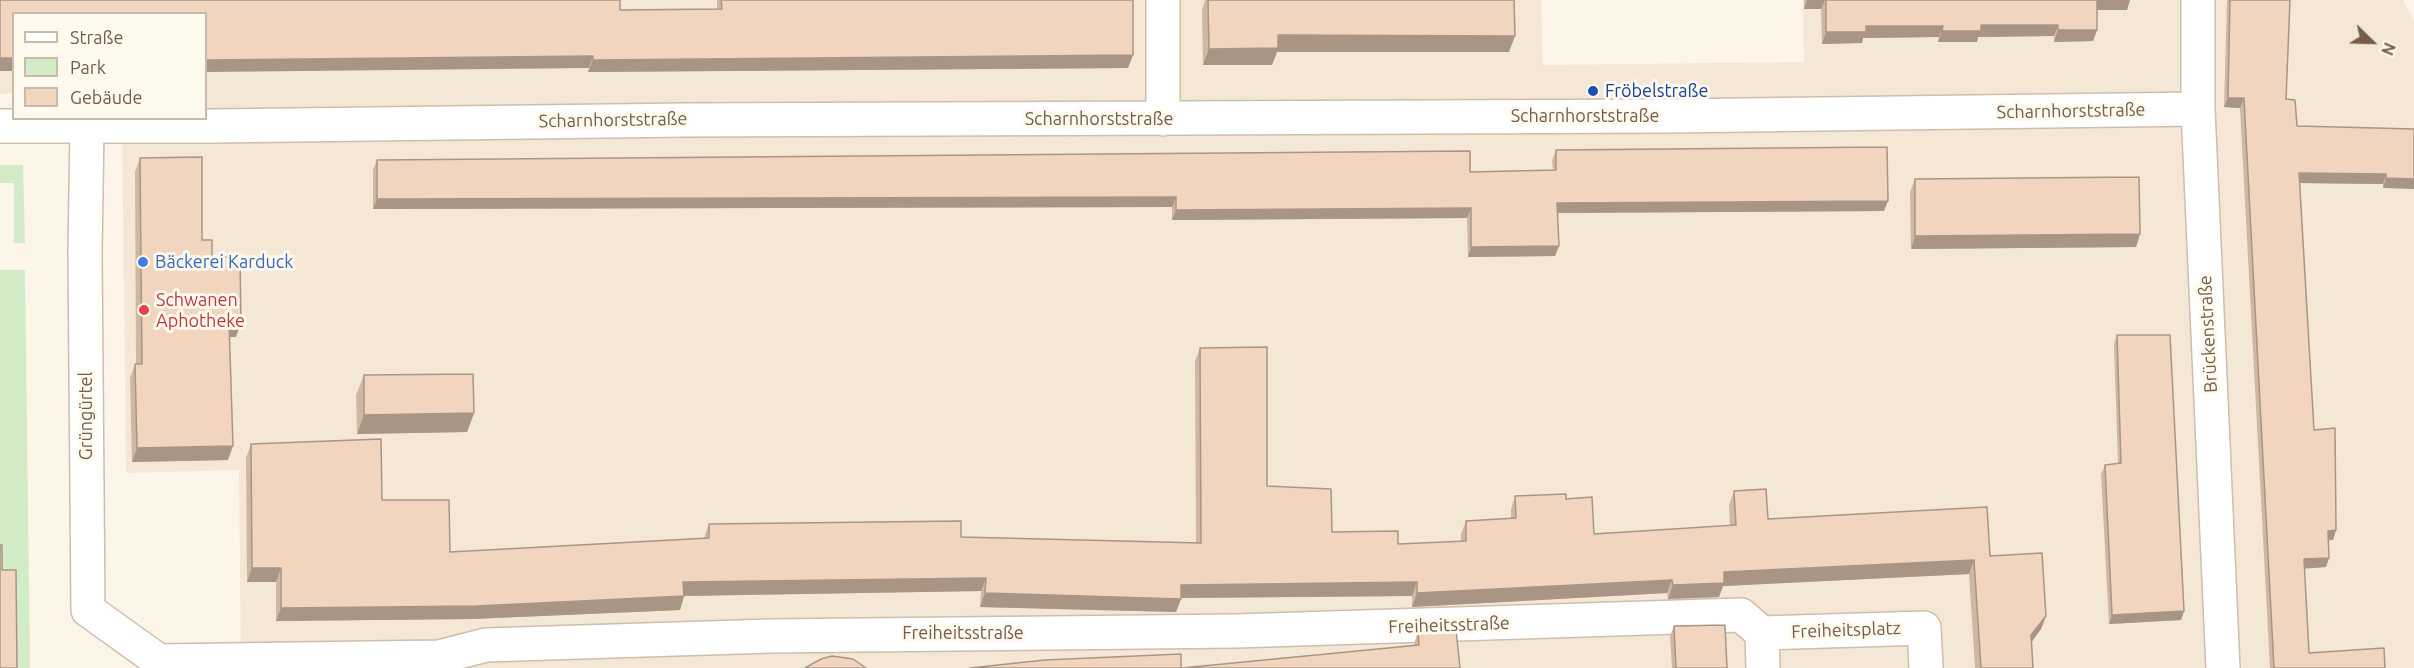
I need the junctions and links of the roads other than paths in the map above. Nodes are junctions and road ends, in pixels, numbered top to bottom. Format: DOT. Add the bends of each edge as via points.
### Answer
graph roads {
  1 [pos="1162,0"];
  2 [pos="2198,0"];
  3 [pos="2198,109"];
  4 [pos="1163,119"];
  5 [pos="0,126"];
  6 [pos="87,127"];
  7 [pos="1762,633"];
  8 [pos="159,665"];
  9 [pos="1763,668"];
  10 [pos="1926,668"];
  11 [pos="2223,668"];
  1 -- 4 [label="street"];
  2 -- 3 [label="street, Brückenstraße"];
  3 -- 4 [label="street, Scharnhorststraße"];
  3 -- 11 [label="street, Brückenstraße"];
  4 -- 6 [label="street, Scharnhorststraße"];
  5 -- 6 [label="street, Scharnhorststraße"];
  6 -- 8 [label="street, Grüngürtel" via="88,610"];
  7 -- 8 [label="street, Freiheitsstraße" via="1741,615 1236,631 884,633 486,645 439,657"];
  7 -- 9 [label="street"];
  7 -- 10 [label="street, Freiheitsplatz" via="1924,628"];
}
